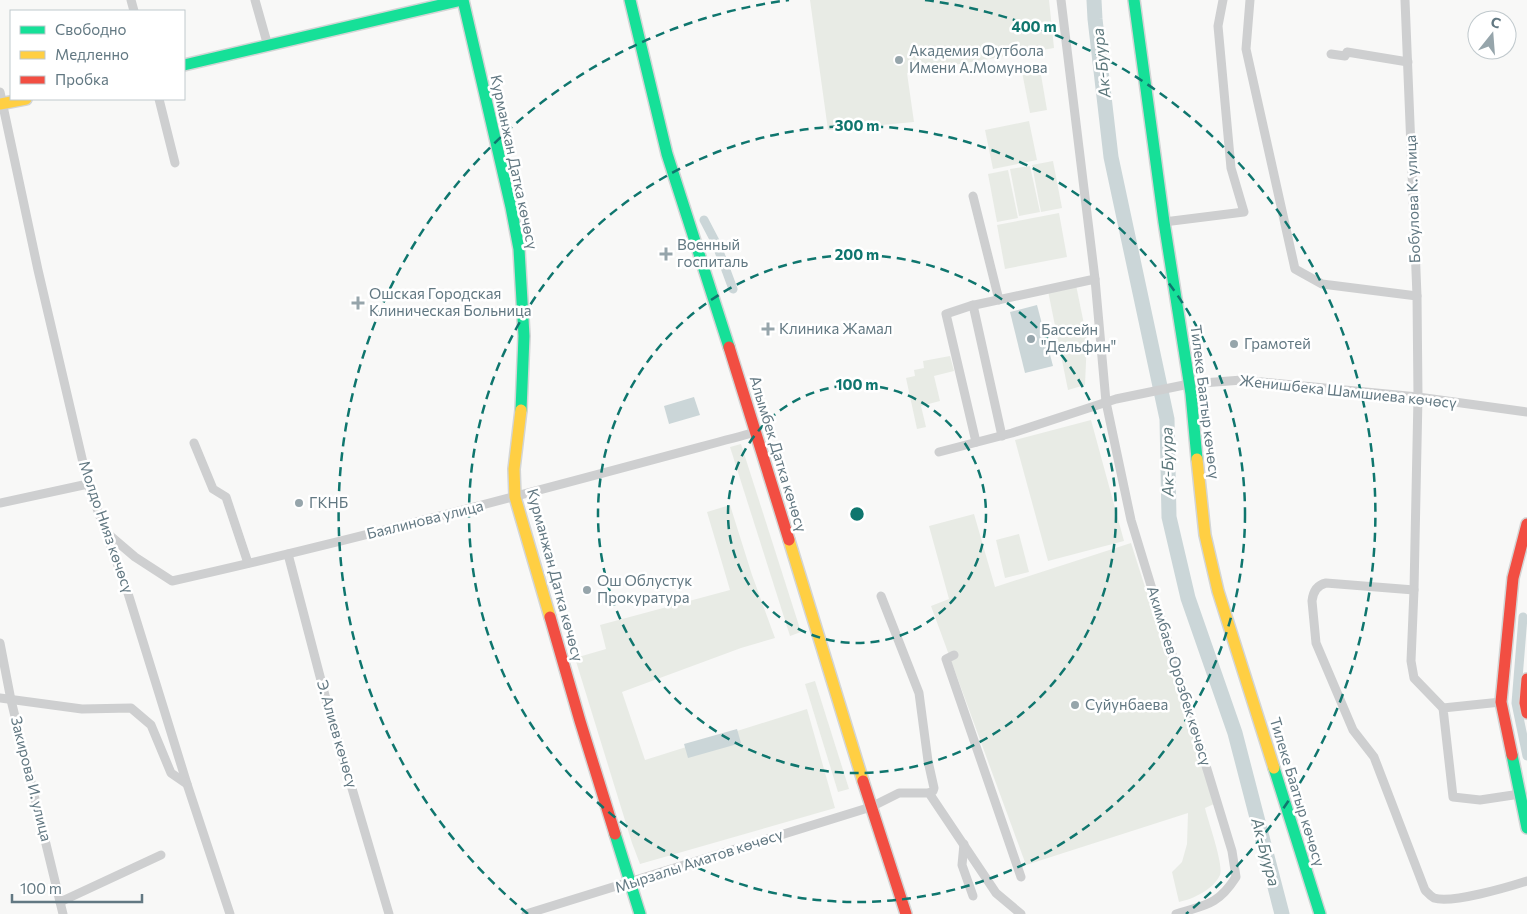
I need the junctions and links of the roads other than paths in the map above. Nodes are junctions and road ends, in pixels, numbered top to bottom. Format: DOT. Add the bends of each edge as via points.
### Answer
graph roads {
  1 [pos="255,0"];
  2 [pos="462,0"];
  3 [pos="630,0"];
  4 [pos="1061,0"];
  5 [pos="1134,0"];
  6 [pos="1224,0"];
  7 [pos="1250,0"];
  8 [pos="1405,0"];
  9 [pos="268,46"];
  10 [pos="1331,54"];
  11 [pos="1408,62"];
  12 [pos="185,65"];
  13 [pos="1,100"];
  14 [pos="159,100"];
  15 [pos="174,163"];
  16 [pos="973,196"];
  17 [pos="1164,222"];
  18 [pos="1095,279"];
  19 [pos="1417,296"];
  20 [pos="999,300"];
  21 [pos="973,305"];
  22 [pos="1189,384"];
  23 [pos="1418,397"];
  24 [pos="1106,402"];
  25 [pos="1527,412"];
  26 [pos="756,432"];
  27 [pos="1002,436"];
  28 [pos="976,442"];
  29 [pos="194,443"];
  30 [pos="938,452"];
  31 [pos="88,484"];
  32 [pos="515,497"];
  33 [pos="0,503"];
  34 [pos="1527,524"];
  35 [pos="106,532"];
  36 [pos="288,554"];
  37 [pos="248,563"];
  38 [pos="1414,590"];
  39 [pos="881,596"];
  40 [pos="0,644"];
  41 [pos="954,656"];
  42 [pos="1527,679"];
  43 [pos="1526,693"];
  44 [pos="0,698"];
  45 [pos="11,700"];
  46 [pos="1501,702"];
  47 [pos="1443,708"];
  48 [pos="1527,713"];
  49 [pos="187,784"];
  50 [pos="929,793"];
  51 [pos="1520,794"];
  52 [pos="871,807"];
  53 [pos="1527,828"];
  54 [pos="964,844"];
  55 [pos="161,855"];
  56 [pos="1021,878"];
  57 [pos="1527,881"];
  58 [pos="630,883"];
  59 [pos="973,896"];
  60 [pos="60,902"];
  61 [pos="63,914"];
  62 [pos="230,914"];
  63 [pos="389,914"];
  64 [pos="526,914"];
  65 [pos="640,914"];
  66 [pos="906,914"];
  67 [pos="1021,914"];
  68 [pos="1176,914"];
  69 [pos="1320,914"];
  1 -- 9 [label="street"];
  2 -- 9 [label="main road"];
  2 -- 32 [label="main road, Курманжан Датка көчөсү" via="519,249 524,336 522,400 514,469"];
  3 -- 26 [label="main road, Алымбек Датка көчөсү" via="668,154"];
  4 -- 18 [label="street"];
  5 -- 17 [label="main road, Тилеке Баатыр көчөсү"];
  6 -- 17 [label="street" via="1218,26 1231,168 1244,212"];
  7 -- 19 [label="street" via="1246,49 1294,269 1322,284"];
  8 -- 11 [label="street, Бобулова К. улица"];
  9 -- 12 [label="main road"];
  10 -- 11 [label="street" via="1345,56 1347,52"];
  11 -- 19 [label="street, Бобулова К. улица"];
  13 -- 31 [label="street, Молдо Нияз көчөсү"];
  14 -- 15 [label="street"];
  16 -- 20 [label="street"];
  17 -- 22 [label="main road, Тилеке Баатыр көчөсү"];
  18 -- 20 [label="street"];
  18 -- 24 [label="street"];
  19 -- 23 [label="street, Бобулова К. улица"];
  20 -- 21 [label="street"];
  21 -- 27 [label="street"];
  21 -- 28 [label="street" via="946,314"];
  22 -- 23 [label="street, Женишбека Шамшиева көчөсү" via="1242,380"];
  22 -- 24 [label="street, Женишбека Шамшиева көчөсү"];
  22 -- 69 [label="main road, Тилеке Баатыр көчөсү" via="1205,534 1218,591"];
  23 -- 25 [label="street, Женишбека Шамшиева көчөсү"];
  23 -- 38 [label="street, Бобулова К. улица"];
  24 -- 27 [label="street, Женишбека Шамшиева көчөсү"];
  24 -- 68 [label="street, Акимбаев Орозбек көчөсү" via="1131,520 1232,851 1236,877 1228,890 1212,903"];
  26 -- 32 [label="street, Баялинова улица"];
  26 -- 52 [label="main road, Алымбек Датка көчөсү"];
  27 -- 28 [label="street, Женишбека Шамшиева көчөсү"];
  28 -- 30 [label="street, Женишбека Шамшиева көчөсү"];
  29 -- 37 [label="street" via="212,489 226,498"];
  31 -- 33 [label="street"];
  31 -- 35 [label="street, Молдо Нияз көчөсү"];
  32 -- 36 [label="street, Баялинова улица"];
  32 -- 58 [label="main road, Курманжан Датка көчөсү"];
  34 -- 46 [label="main road" via="1513,578"];
  35 -- 37 [label="street, Баялинова улица" via="135,557 172,581"];
  35 -- 49 [label="street, Молдо Нияз көчөсү"];
  36 -- 37 [label="street, Баялинова улица"];
  36 -- 63 [label="street, Э. Алиев көчөсү" via="328,707"];
  38 -- 47 [label="street, Бобулова К. улица" via="1413,674"];
  38 -- 57 [label="street" via="1323,584 1315,591 1312,601 1316,643 1353,730 1374,757 1428,894 1450,898"];
  39 -- 50 [label="street" via="919,693 934,788"];
  40 -- 45 [label="street, Закирова И. улица"];
  41 -- 56 [label="street" via="946,659"];
  42 -- 43 [label="main road"];
  43 -- 48 [label="main road"];
  44 -- 45 [label="street"];
  45 -- 49 [label="street" via="82,710 130,708 151,724 171,773"];
  45 -- 60 [label="street, Закирова И. улица"];
  46 -- 47 [label="street"];
  46 -- 51 [label="main road"];
  47 -- 51 [label="street" via="1453,797 1480,800"];
  49 -- 62 [label="street, Молдо Нияз көчөсү"];
  50 -- 52 [label="street" via="899,793"];
  50 -- 54 [label="street"];
  51 -- 53 [label="main road"];
  52 -- 58 [label="street, Мырзалы Аматов көчөсү"];
  52 -- 66 [label="main road, Алымбек Датка көчөсү"];
  54 -- 59 [label="street" via="962,865"];
  54 -- 67 [label="street" via="996,894"];
  55 -- 60 [label="street"];
  58 -- 64 [label="street, Мырзалы Аматов көчөсү"];
  58 -- 65 [label="main road, Курманжан Датка көчөсү"];
  60 -- 61 [label="street, Закирова И. улица"];
}
